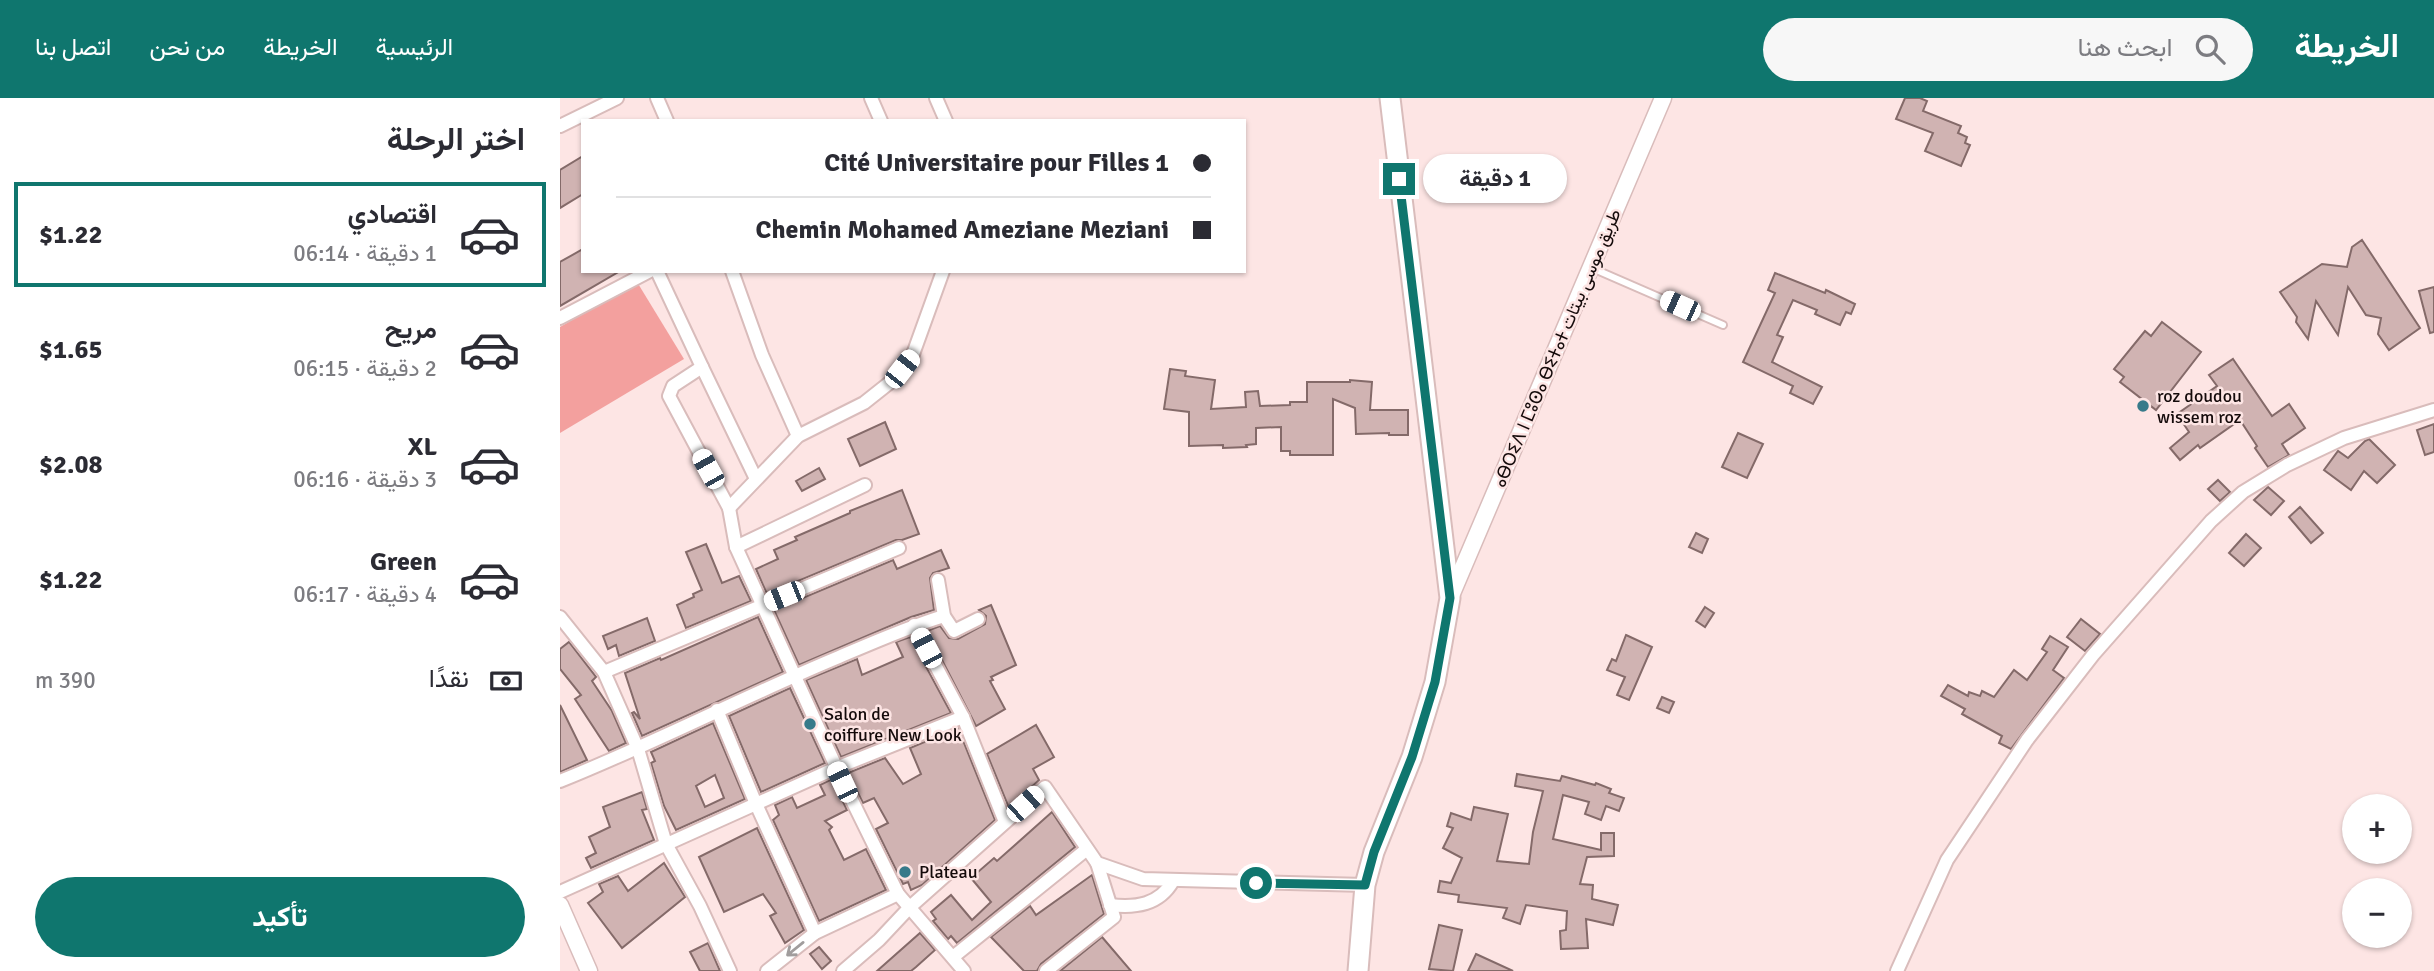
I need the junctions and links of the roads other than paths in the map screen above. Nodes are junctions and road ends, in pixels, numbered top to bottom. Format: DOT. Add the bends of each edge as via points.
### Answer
graph roads {
  1 [pos="617,98"];
  2 [pos="657,98"];
  3 [pos="871,98"];
  4 [pos="936,98"];
  5 [pos="1390,98"];
  6 [pos="1663,98"];
  7 [pos="666,119"];
  8 [pos="880,119"];
  9 [pos="945,119"];
  10 [pos="560,126"];
  11 [pos="1592,268"];
  12 [pos="646,273"];
  13 [pos="658,273"];
  14 [pos="733,273"];
  15 [pos="942,273"];
  16 [pos="560,318"];
  17 [pos="1723,325"];
  18 [pos="702,367"];
  19 [pos="2434,410"];
  20 [pos="798,436"];
  21 [pos="756,479"];
  22 [pos="865,485"];
  23 [pos="729,508"];
  24 [pos="736,547"];
  25 [pos="900,548"];
  26 [pos="938,580"];
  27 [pos="1450,598"];
  28 [pos="761,605"];
  29 [pos="944,616"];
  30 [pos="560,617"];
  31 [pos="978,619"];
  32 [pos="914,625"];
  33 [pos="604,672"];
  34 [pos="794,676"];
  35 [pos="717,710"];
  36 [pos="963,717"];
  37 [pos="638,750"];
  38 [pos="836,768"];
  39 [pos="560,781"];
  40 [pos="756,804"];
  41 [pos="1005,822"];
  42 [pos="666,844"];
  43 [pos="1087,849"];
  44 [pos="1097,863"];
  45 [pos="1173,881"];
  46 [pos="1365,885"];
  47 [pos="560,892"];
  48 [pos="898,894"];
  49 [pos="560,905"];
  50 [pos="1110,905"];
  51 [pos="910,908"];
  52 [pos="815,933"];
  53 [pos="953,957"];
  54 [pos="589,971"];
  55 [pos="730,971"];
  56 [pos="767,971"];
  57 [pos="843,971"];
  58 [pos="964,971"];
  59 [pos="1046,971"];
  60 [pos="1358,971"];
  61 [pos="1897,971"];
  1 -- 10 [label="street"];
  2 -- 7 [label="street"];
  3 -- 8 [label="street"];
  4 -- 9 [label="street"];
  5 -- 27 [label="main road"];
  6 -- 11 [label="street, ⴰⴱⵔⵉⴷ ⵏ ⵎⵓⵙⴰ ⴱⵉⵜⴰⵜ طريق موسى بيتات"];
  11 -- 17 [label="lane"];
  11 -- 27 [label="street, ⴰⴱⵔⵉⴷ ⵏ ⵎⵓⵙⴰ ⴱⵉⵜⴰⵜ طريق موسى بيتات"];
  12 -- 16 [label="street"];
  13 -- 18 [label="street"];
  14 -- 20 [label="street"];
  15 -- 20 [label="street" via="912,357 893,380 864,402"];
  18 -- 21 [label="street"];
  18 -- 23 [label="street" via="673,386 669,396"];
  19 -- 61 [label="street" via="2343,438 2287,465 2243,492 2210,521 2093,654 2027,740 1947,860"];
  20 -- 21 [label="street"];
  21 -- 23 [label="street"];
  22 -- 24 [label="street"];
  23 -- 24 [label="street"];
  24 -- 28 [label="street"];
  25 -- 28 [label="street"];
  26 -- 29 [label="street"];
  27 -- 46 [label="main road" via="1435,682"];
  28 -- 33 [label="street"];
  28 -- 34 [label="street"];
  29 -- 31 [label="street" via="954,631"];
  29 -- 32 [label="street"];
  30 -- 33 [label="street"];
  32 -- 34 [label="street"];
  32 -- 36 [label="street"];
  33 -- 37 [label="street"];
  34 -- 35 [label="street"];
  34 -- 38 [label="street"];
  35 -- 37 [label="street"];
  35 -- 40 [label="street"];
  36 -- 38 [label="street"];
  36 -- 41 [label="street"];
  37 -- 39 [label="street"];
  37 -- 42 [label="street"];
  38 -- 40 [label="street"];
  38 -- 48 [label="street"];
  40 -- 42 [label="street"];
  40 -- 52 [label="street"];
  41 -- 43 [label="street" via="1045,787"];
  41 -- 51 [label="street"];
  42 -- 47 [label="street"];
  42 -- 55 [label="street"];
  43 -- 44 [label="street"];
  43 -- 53 [label="street"];
  44 -- 45 [label="street" via="1143,879"];
  44 -- 50 [label="street"];
  45 -- 46 [label="street"];
  45 -- 50 [label="street" via="1151,902"];
  46 -- 60 [label="main road"];
  48 -- 51 [label="street"];
  48 -- 52 [label="street"];
  49 -- 54 [label="street"];
  50 -- 59 [label="street" via="1114,917"];
  51 -- 53 [label="street"];
  51 -- 57 [label="street"];
  52 -- 56 [label="street, one-way"];
  53 -- 58 [label="street"];
}
